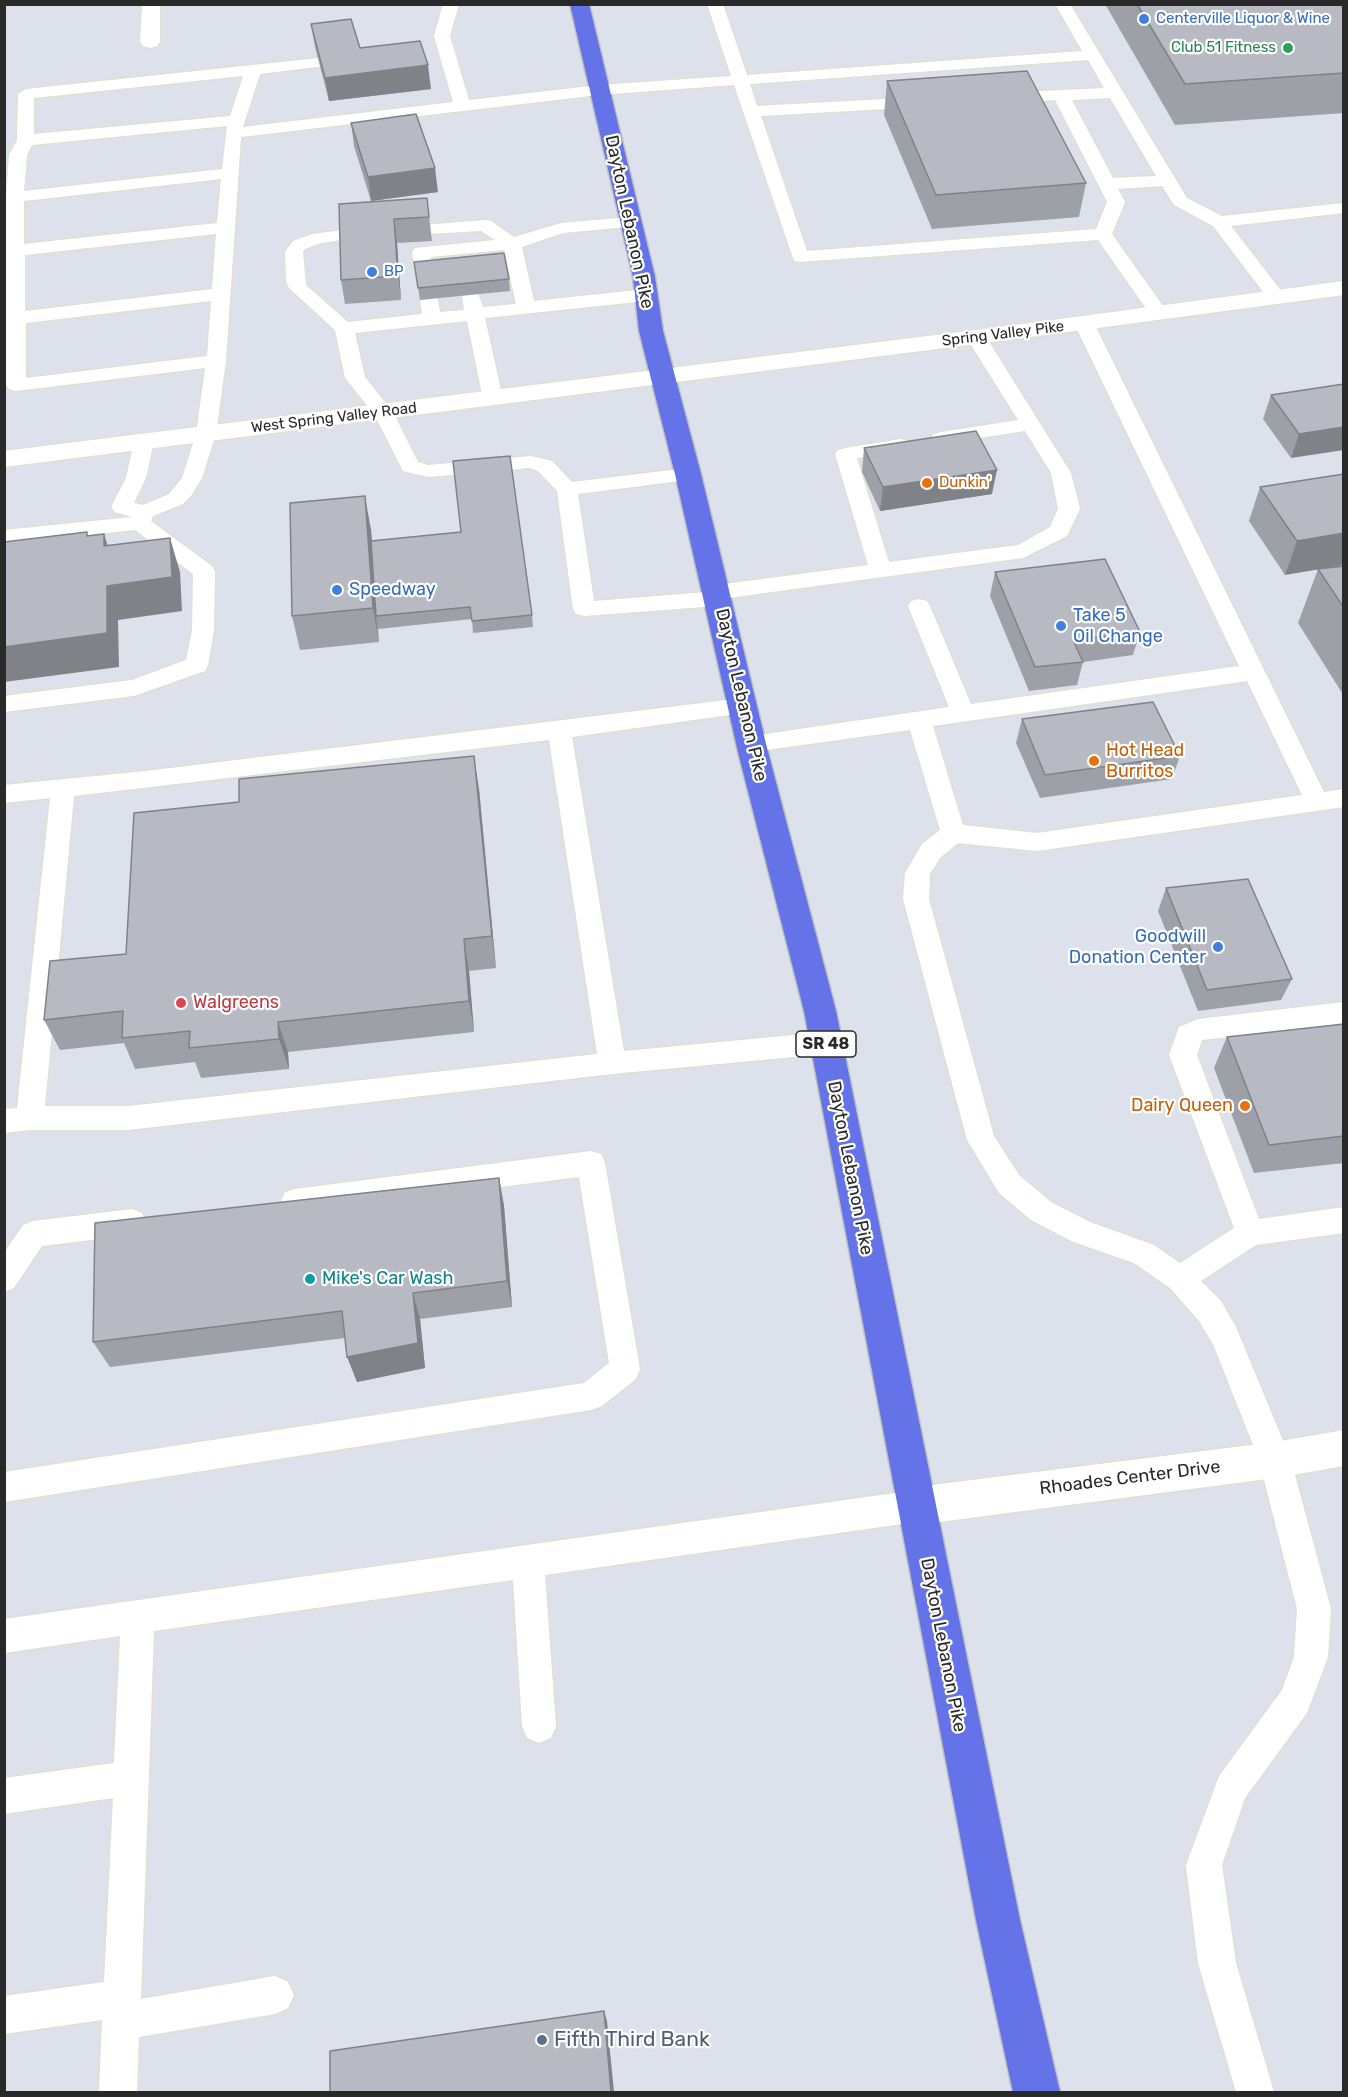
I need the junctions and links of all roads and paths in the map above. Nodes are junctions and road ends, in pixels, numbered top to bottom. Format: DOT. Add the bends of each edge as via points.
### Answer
graph roads {
  1 [pos="151,4"];
  2 [pos="451,4"];
  3 [pos="579,4"];
  4 [pos="715,4"];
  5 [pos="1062,4"];
  6 [pos="150,42"];
  7 [pos="446,48"];
  8 [pos="424,50"];
  9 [pos="1094,55"];
  10 [pos="319,63"];
  11 [pos="253,70"];
  12 [pos="742,80"];
  13 [pos="599,90"];
  14 [pos="1116,93"];
  15 [pos="1061,95"];
  16 [pos="990,99"];
  17 [pos="942,101"];
  18 [pos="462,106"];
  19 [pos="752,111"];
  20 [pos="235,126"];
  21 [pos="26,140"];
  22 [pos="230,173"];
  23 [pos="1168,180"];
  24 [pos="1107,184"];
  25 [pos="15,197"];
  26 [pos="1344,208"];
  27 [pos="631,222"];
  28 [pos="1219,222"];
  29 [pos="225,228"];
  30 [pos="430,229"];
  31 [pos="1103,234"];
  32 [pos="343,235"];
  33 [pos="512,244"];
  34 [pos="463,249"];
  35 [pos="15,252"];
  36 [pos="466,270"];
  37 [pos="424,274"];
  38 [pos="1344,288"];
  39 [pos="221,294"];
  40 [pos="646,295"];
  41 [pos="1277,297"];
  42 [pos="429,300"];
  43 [pos="473,305"];
  44 [pos="526,308"];
  45 [pos="1159,313"];
  46 [pos="16,318"];
  47 [pos="432,319"];
  48 [pos="1084,323"];
  49 [pos="344,328"];
  50 [pos="976,338"];
  51 [pos="216,361"];
  52 [pos="662,375"];
  53 [pos="493,399"];
  54 [pos="383,412"];
  55 [pos="1030,424"];
  56 [pos="206,434"];
  57 [pos="144,441"];
  58 [pos="4,459"];
  59 [pos="688,474"];
  60 [pos="567,489"];
  61 [pos="142,517"];
  62 [pos="4,537"];
  63 [pos="881,571"];
  64 [pos="717,596"];
  65 [pos="919,606"];
  66 [pos="1253,672"];
  67 [pos="4,704"];
  68 [pos="743,706"];
  69 [pos="963,714"];
  70 [pos="919,720"];
  71 [pos="559,730"];
  72 [pos="752,744"];
  73 [pos="63,788"];
  74 [pos="4,794"];
  75 [pos="1344,798"];
  76 [pos="1317,802"];
  77 [pos="953,833"];
  78 [pos="1344,1013"];
  79 [pos="826,1043"];
  80 [pos="612,1063"];
  81 [pos="17,1120"];
  82 [pos="271,1204"];
  83 [pos="164,1218"];
  84 [pos="1344,1220"];
  85 [pos="1250,1233"];
  86 [pos="4,1279"];
  87 [pos="1180,1279"];
  88 [pos="1344,1448"];
  89 [pos="1275,1460"];
  90 [pos="4,1487"];
  91 [pos="916,1506"];
  92 [pos="528,1562"];
  93 [pos="138,1616"];
  94 [pos="4,1636"];
  95 [pos="539,1726"];
  96 [pos="131,1778"];
  97 [pos="4,1796"];
  98 [pos="275,1995"];
  99 [pos="121,2009"];
  100 [pos="4,2015"];
  101 [pos="118,2092"];
  102 [pos="1037,2092"];
  103 [pos="1255,2092"];
  1 -- 6 [label="street"];
  2 -- 7 [label="lane" via="442,36"];
  3 -- 13 [label="main road, Dayton Lebanon Pike / SR 48"];
  4 -- 12 [label="lane"];
  5 -- 9 [label="lane"];
  7 -- 8 [label="lane"];
  7 -- 18 [label="lane"];
  9 -- 12 [label="lane"];
  9 -- 14 [label="lane"];
  10 -- 11 [label="lane"];
  11 -- 20 [label="lane"];
  11 -- 21 [label="lane" via="26,94"];
  12 -- 13 [label="lane"];
  12 -- 19 [label="lane"];
  13 -- 18 [label="lane"];
  13 -- 27 [label="main road, Dayton Lebanon Pike / SR 48"];
  14 -- 15 [label="lane"];
  14 -- 23 [label="lane"];
  15 -- 16 [label="lane"];
  15 -- 24 [label="lane"];
  17 -- 19 [label="lane"];
  18 -- 20 [label="lane"];
  19 -- 31 [label="lane" via="800,257"];
  20 -- 21 [label="lane"];
  20 -- 22 [label="lane"];
  21 -- 25 [label="lane" via="18,155"];
  22 -- 25 [label="lane"];
  22 -- 29 [label="lane"];
  23 -- 24 [label="lane"];
  23 -- 28 [label="lane" via="1180,201"];
  24 -- 31 [label="lane" via="1116,202"];
  25 -- 35 [label="lane"];
  26 -- 28 [label="lane"];
  27 -- 33 [label="lane" via="561,228"];
  27 -- 40 [label="main road, Dayton Lebanon Pike / SR 48"];
  28 -- 41 [label="lane"];
  29 -- 35 [label="lane"];
  29 -- 39 [label="lane"];
  30 -- 33 [label="lane" via="485,225"];
  31 -- 45 [label="lane"];
  32 -- 49 [label="lane" via="306,241 294,252 298,288"];
  33 -- 34 [label="lane"];
  33 -- 44 [label="lane"];
  34 -- 36 [label="lane"];
  34 -- 37 [label="lane" via="421,252"];
  35 -- 46 [label="lane"];
  38 -- 41 [label="street, Spring Valley Pike"];
  39 -- 46 [label="lane"];
  39 -- 51 [label="lane"];
  40 -- 44 [label="lane"];
  40 -- 52 [label="main road, Dayton Lebanon Pike / SR 48"];
  41 -- 45 [label="street, Spring Valley Pike"];
  42 -- 47 [label="lane"];
  43 -- 44 [label="lane"];
  43 -- 47 [label="lane"];
  43 -- 53 [label="lane"];
  45 -- 48 [label="street, Spring Valley Pike"];
  46 -- 51 [label="lane" via="16,385"];
  47 -- 49 [label="lane"];
  48 -- 50 [label="street, Spring Valley Pike"];
  48 -- 66 [label="lane"];
  49 -- 54 [label="lane" via="355,378"];
  50 -- 52 [label="street, Spring Valley Pike"];
  50 -- 55 [label="lane"];
  51 -- 56 [label="lane"];
  52 -- 53 [label="street, West Spring Valley Road"];
  52 -- 59 [label="main road, Dayton Lebanon Pike / SR 48"];
  53 -- 54 [label="street, West Spring Valley Road"];
  54 -- 56 [label="street, West Spring Valley Road"];
  54 -- 60 [label="lane" via="410,465 428,471 531,462 545,466"];
  55 -- 63 [label="lane" via="1061,473 1069,509 1059,531 1023,552"];
  55 -- 63 [label="lane" via="844,454"];
  56 -- 57 [label="street, West Spring Valley Road"];
  56 -- 61 [label="lane" via="192,478 183,491 176,499"];
  57 -- 58 [label="street, West Spring Valley Road"];
  57 -- 61 [label="lane" via="136,478 122,507"];
  59 -- 60 [label="lane"];
  59 -- 64 [label="main road, Dayton Lebanon Pike / SR 48"];
  60 -- 64 [label="lane" via="584,609"];
  61 -- 62 [label="lane"];
  61 -- 67 [label="lane" via="204,571 203,631 197,665 134,688"];
  63 -- 64 [label="lane"];
  64 -- 68 [label="main road, Dayton Lebanon Pike / SR 48"];
  65 -- 69 [label="lane"];
  66 -- 69 [label="lane"];
  66 -- 76 [label="lane"];
  68 -- 71 [label="lane"];
  68 -- 72 [label="main road, Dayton Lebanon Pike / SR 48"];
  69 -- 70 [label="lane"];
  70 -- 72 [label="lane"];
  70 -- 77 [label="lane"];
  71 -- 73 [label="lane"];
  71 -- 80 [label="lane"];
  72 -- 79 [label="main road, Dayton Lebanon Pike / SR 48"];
  73 -- 74 [label="lane"];
  73 -- 81 [label="lane"];
  75 -- 76 [label="lane"];
  76 -- 77 [label="lane" via="1037,842"];
  77 -- 87 [label="lane" via="931,851 918,873 916,899 981,1140 1009,1184 1041,1211 1081,1232 1144,1254"];
  78 -- 85 [label="lane" via="1198,1030 1188,1035 1182,1055"];
  79 -- 80 [label="lane"];
  79 -- 91 [label="main road, Dayton Lebanon Pike / SR 48"];
  80 -- 81 [label="lane" via="128,1118"];
  82 -- 90 [label="lane" via="591,1163 625,1369 591,1396"];
  83 -- 86 [label="lane" via="33,1234"];
  84 -- 85 [label="lane"];
  85 -- 87 [label="lane"];
  87 -- 89 [label="lane" via="1210,1311 1225,1336"];
  88 -- 89 [label="street, Rhoades Center Drive"];
  89 -- 91 [label="street, Rhoades Center Drive"];
  89 -- 103 [label="lane" via="1314,1609 1311,1657 1295,1701 1231,1788 1204,1865 1216,1963"];
  91 -- 92 [label="lane"];
  91 -- 102 [label="main road, Dayton Lebanon Pike / SR 48" via="998,1920"];
  92 -- 93 [label="lane"];
  92 -- 95 [label="lane"];
  93 -- 94 [label="lane"];
  93 -- 96 [label="lane"];
  96 -- 97 [label="lane"];
  96 -- 99 [label="lane"];
  98 -- 99 [label="lane"];
  99 -- 100 [label="lane"];
  99 -- 101 [label="lane"];
}
